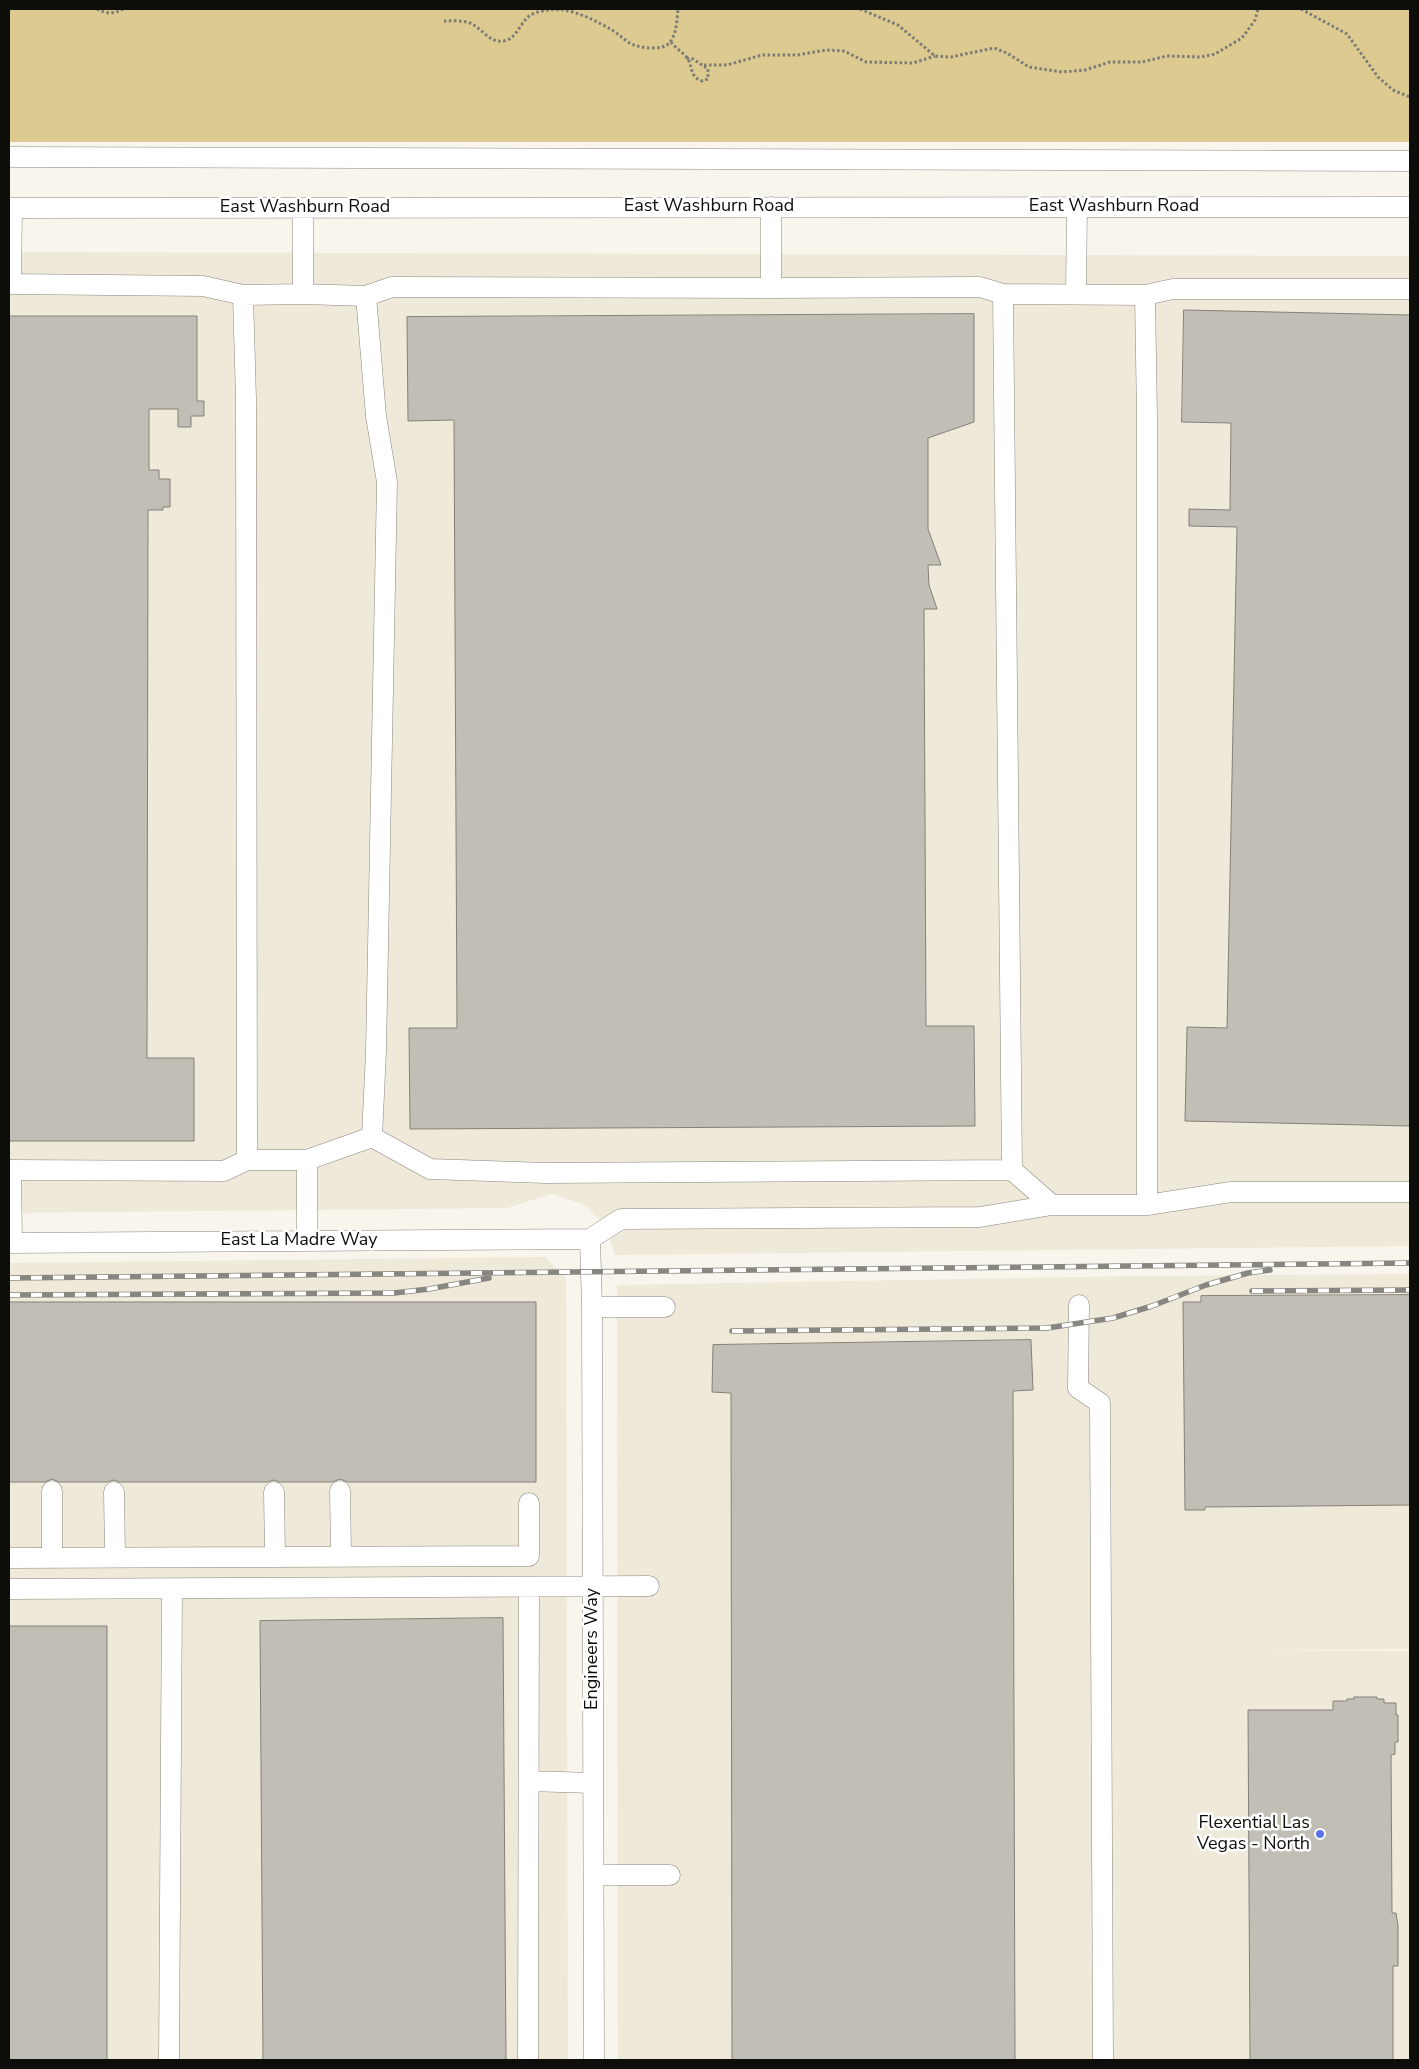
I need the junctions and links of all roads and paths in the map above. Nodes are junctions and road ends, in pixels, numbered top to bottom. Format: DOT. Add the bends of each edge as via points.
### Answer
graph roads {
  1 [pos="97,9"];
  2 [pos="123,9"];
  3 [pos="678,9"];
  4 [pos="860,9"];
  5 [pos="1258,9"];
  6 [pos="1300,9"];
  7 [pos="444,21"];
  8 [pos="670,42"];
  9 [pos="935,56"];
  10 [pos="686,58"];
  11 [pos="704,65"];
  12 [pos="1410,97"];
  13 [pos="9,157"];
  14 [pos="1410,160"];
  15 [pos="771,207"];
  16 [pos="1077,207"];
  17 [pos="1410,207"];
  18 [pos="10,208"];
  19 [pos="303,208"];
  20 [pos="10,284"];
  21 [pos="771,288"];
  22 [pos="1410,289"];
  23 [pos="303,294"];
  24 [pos="1004,294"];
  25 [pos="1076,294"];
  26 [pos="1145,295"];
  27 [pos="243,296"];
  28 [pos="366,296"];
  29 [pos="372,1137"];
  30 [pos="247,1160"];
  31 [pos="307,1160"];
  32 [pos="10,1170"];
  33 [pos="1012,1170"];
  34 [pos="1410,1192"];
  35 [pos="1052,1204"];
  36 [pos="1148,1204"];
  37 [pos="590,1239"];
  38 [pos="307,1241"];
  39 [pos="10,1243"];
  40 [pos="1079,1305"];
  41 [pos="592,1307"];
  42 [pos="666,1307"];
  43 [pos="52,1491"];
  44 [pos="340,1491"];
  45 [pos="114,1492"];
  46 [pos="274,1492"];
  47 [pos="529,1503"];
  48 [pos="341,1556"];
  49 [pos="115,1557"];
  50 [pos="275,1557"];
  51 [pos="9,1558"];
  52 [pos="52,1558"];
  53 [pos="649,1586"];
  54 [pos="593,1587"];
  55 [pos="530,1588"];
  56 [pos="9,1589"];
  57 [pos="172,1589"];
  58 [pos="529,1782"];
  59 [pos="593,1783"];
  60 [pos="594,1875"];
  61 [pos="670,1875"];
  62 [pos="169,2060"];
  63 [pos="528,2060"];
  64 [pos="594,2060"];
  65 [pos="1103,2060"];
  1 -- 2 [label="path" via="113,13"];
  3 -- 8 [label="path" via="675,33"];
  4 -- 9 [label="path" via="898,25"];
  5 -- 9 [label="path" via="1255,20 1242,38 1215,54 1201,57 1116,61 1085,70 1062,72 1029,67 994,48 951,57"];
  6 -- 12 [label="path" via="1347,34 1378,77 1393,90"];
  7 -- 8 [label="path" via="471,24 493,40 503,41 514,35 535,13 565,10 612,30 632,44 652,48"];
  8 -- 10 [label="path"];
  9 -- 11 [label="path" via="906,63 866,62 844,51 826,50 797,55 762,55 727,65"];
  10 -- 11 [label="path"];
  10 -- 11 [label="path" via="693,75 702,81 708,79 709,73"];
  13 -- 14 [label="street"];
  15 -- 16 [label="street, East Washburn Road"];
  15 -- 19 [label="street, East Washburn Road"];
  15 -- 21 [label="street"];
  16 -- 17 [label="street, East Washburn Road"];
  16 -- 25 [label="street"];
  18 -- 19 [label="street, East Washburn Road"];
  18 -- 20 [label="street"];
  19 -- 23 [label="street"];
  20 -- 27 [label="street" via="203,286"];
  21 -- 24 [label="street" via="980,287"];
  21 -- 28 [label="street" via="392,287"];
  22 -- 26 [label="street" via="1173,289"];
  23 -- 27 [label="street"];
  23 -- 28 [label="street"];
  24 -- 25 [label="street"];
  24 -- 33 [label="street"];
  25 -- 26 [label="street"];
  26 -- 36 [label="street"];
  27 -- 30 [label="street" via="246,399"];
  28 -- 29 [label="street" via="376,416 387,482"];
  29 -- 31 [label="street"];
  29 -- 33 [label="street" via="430,1169 546,1173"];
  30 -- 31 [label="street"];
  30 -- 32 [label="street" via="224,1171"];
  31 -- 38 [label="street"];
  32 -- 39 [label="street"];
  33 -- 35 [label="street"];
  34 -- 36 [label="street" via="1231,1192"];
  35 -- 36 [label="street"];
  35 -- 37 [label="street" via="980,1217 621,1219"];
  37 -- 38 [label="street, East La Madre Way"];
  37 -- 41 [label="street, Engineers Way"];
  38 -- 39 [label="street, East La Madre Way"];
  40 -- 65 [label="street" via="1078,1388 1100,1403"];
  41 -- 42 [label="street"];
  41 -- 54 [label="street, Engineers Way"];
  43 -- 52 [label="street"];
  44 -- 48 [label="street"];
  45 -- 49 [label="street"];
  46 -- 50 [label="street"];
  47 -- 48 [label="street" via="529,1556"];
  48 -- 50 [label="street"];
  49 -- 50 [label="street"];
  49 -- 52 [label="street"];
  51 -- 52 [label="street"];
  53 -- 54 [label="street"];
  54 -- 55 [label="street"];
  54 -- 59 [label="street, Engineers Way"];
  55 -- 57 [label="street"];
  55 -- 58 [label="street"];
  56 -- 57 [label="street"];
  57 -- 62 [label="street"];
  58 -- 59 [label="street"];
  58 -- 63 [label="street"];
  59 -- 60 [label="street, Engineers Way"];
  60 -- 61 [label="street"];
  60 -- 64 [label="street, Engineers Way"];
}
